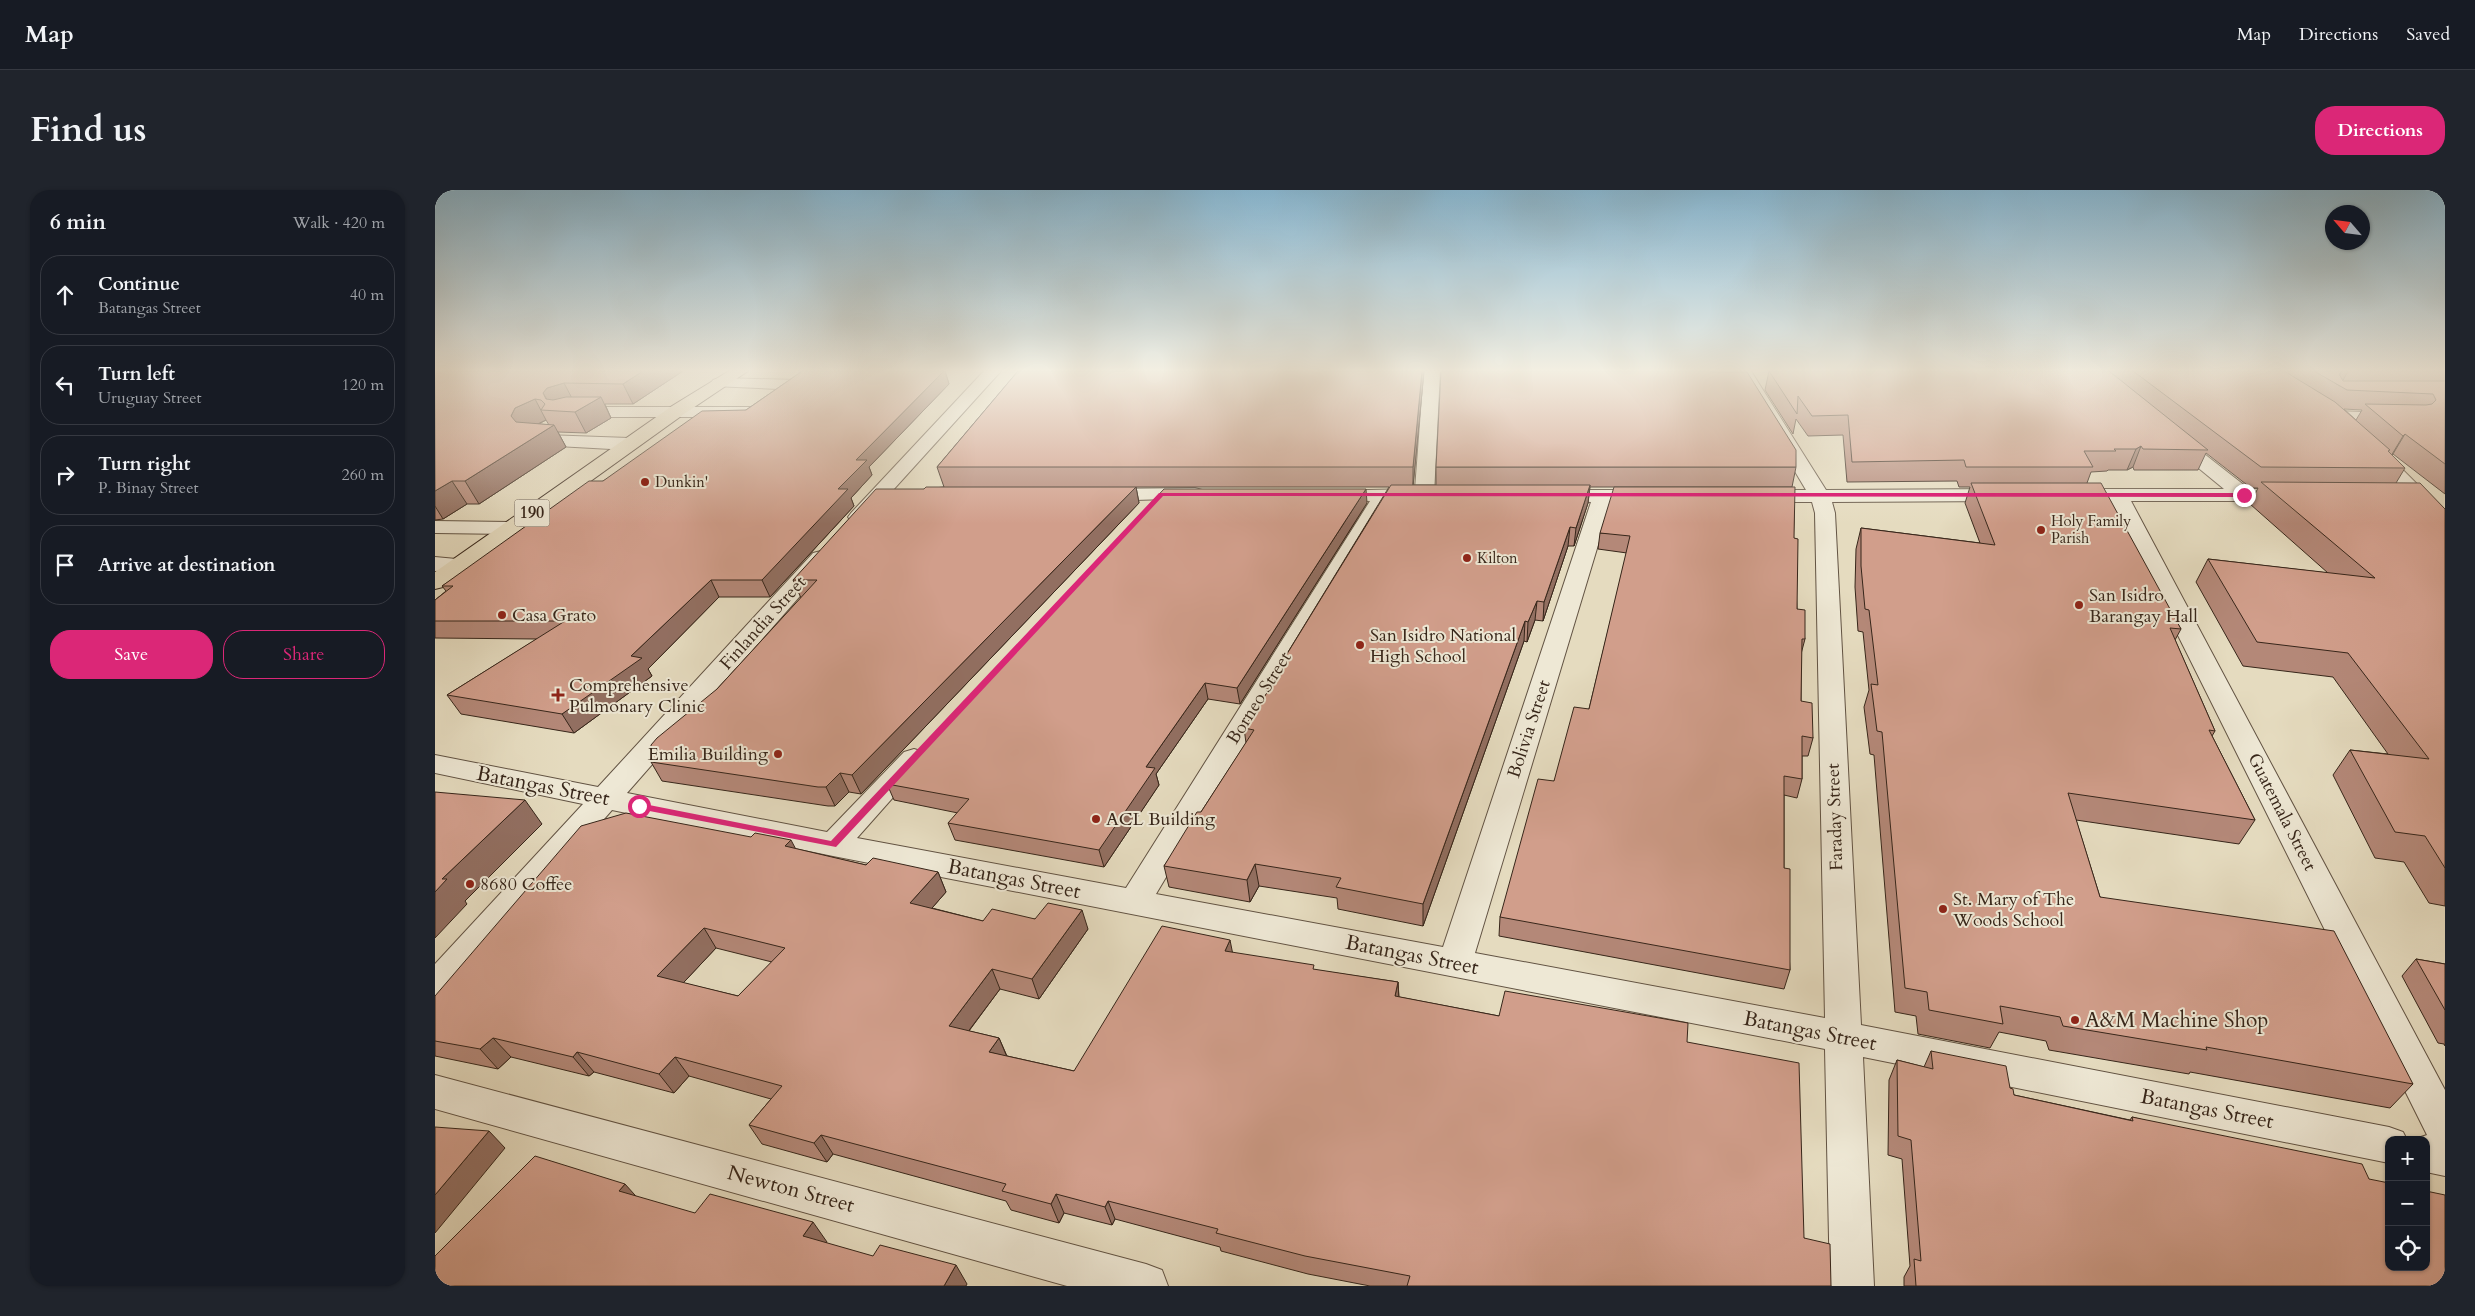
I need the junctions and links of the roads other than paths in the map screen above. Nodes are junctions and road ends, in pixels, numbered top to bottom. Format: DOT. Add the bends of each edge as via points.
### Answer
graph roads {
  1 [pos="660,422"];
  2 [pos="945,422"];
  3 [pos="1429,422"];
  4 [pos="1775,422"];
  5 [pos="2340,422"];
  6 [pos="546,427"];
  7 [pos="2159,427"];
  8 [pos="629,444"];
  9 [pos="1161,494"];
  10 [pos="1209,494"];
  11 [pos="2118,494"];
  12 [pos="877,495"];
  13 [pos="906,495"];
  14 [pos="1082,495"];
  15 [pos="1306,495"];
  16 [pos="1384,495"];
  17 [pos="2029,495"];
  18 [pos="2049,495"];
  19 [pos="2244,495"];
  20 [pos="1424,496"];
  21 [pos="1444,496"];
  22 [pos="1533,496"];
  23 [pos="1603,496"];
  24 [pos="1662,496"];
  25 [pos="1741,496"];
  26 [pos="1820,496"];
  27 [pos="2312,496"];
  28 [pos="2390,496"];
  29 [pos="2419,497"];
  30 [pos="1141,516"];
  31 [pos="2445,524"];
  32 [pos="435,527"];
  33 [pos="510,528"];
  34 [pos="435,564"];
  35 [pos="459,565"];
  36 [pos="435,582"];
  37 [pos="927,745"];
  38 [pos="435,764"];
  39 [pos="606,799"];
  40 [pos="833,845"];
  41 [pos="1134,902"];
  42 [pos="1455,963"];
  43 [pos="435,988"];
  44 [pos="1843,1037"];
  45 [pos="435,1092"];
  46 [pos="2445,1129"];
  47 [pos="2385,1144"];
  48 [pos="2430,1154"];
  49 [pos="2445,1156"];
  50 [pos="1146,1286"];
  51 [pos="1852,1286"];
  1 -- 8 [label="main road, 190"];
  2 -- 12 [label="street, Finlandia Street"];
  3 -- 20 [label="street"];
  4 -- 26 [label="street, Faraday Street"];
  5 -- 29 [label="street"];
  6 -- 8 [label="street" via="534,438"];
  7 -- 19 [label="street"];
  8 -- 33 [label="main road, 190"];
  9 -- 10 [label="street"];
  9 -- 14 [label="street"];
  9 -- 30 [label="street"];
  11 -- 18 [label="street"];
  11 -- 19 [label="street"];
  11 -- 46 [label="street, Guatemala Street"];
  12 -- 13 [label="street"];
  12 -- 39 [label="street, Finlandia Street"];
  15 -- 16 [label="street"];
  16 -- 20 [label="street"];
  16 -- 41 [label="street, Borneo Street"];
  17 -- 26 [label="street"];
  19 -- 27 [label="street"];
  20 -- 21 [label="street"];
  22 -- 23 [label="street"];
  23 -- 24 [label="street"];
  23 -- 42 [label="street, Bolivia Street"];
  25 -- 26 [label="street"];
  26 -- 44 [label="street, Faraday Street" via="1825,513"];
  28 -- 29 [label="street"];
  29 -- 31 [label="street"];
  32 -- 33 [label="street"];
  33 -- 35 [label="main road, 190"];
  34 -- 35 [label="street"];
  35 -- 36 [label="main road, 190"];
  37 -- 40 [label="street"];
  38 -- 39 [label="street, Batangas Street"];
  39 -- 40 [label="street, Batangas Street"];
  39 -- 43 [label="street, Finlandia Street"];
  40 -- 41 [label="street, Batangas Street"];
  41 -- 42 [label="street, Batangas Street"];
  42 -- 44 [label="street, Batangas Street"];
  44 -- 47 [label="street, Batangas Street"];
  44 -- 51 [label="street, Faraday Street"];
  45 -- 50 [label="street, Newton Street"];
  48 -- 49 [label="street"];
}
